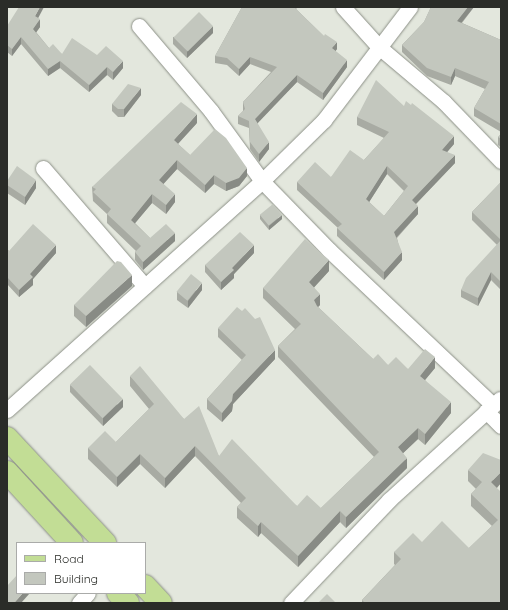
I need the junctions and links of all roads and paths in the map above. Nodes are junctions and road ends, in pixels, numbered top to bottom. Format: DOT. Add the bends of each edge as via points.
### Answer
graph roads {
  1 [pos="343,7"];
  2 [pos="410,7"];
  3 [pos="139,26"];
  4 [pos="379,47"];
  5 [pos="501,162"];
  6 [pos="43,168"];
  7 [pos="262,181"];
  8 [pos="145,286"];
  9 [pos="494,405"];
  10 [pos="7,410"];
  11 [pos="501,426"];
  12 [pos="7,438"];
  13 [pos="7,472"];
  14 [pos="71,542"];
  15 [pos="104,542"];
  16 [pos="146,587"];
  17 [pos="87,594"];
  18 [pos="119,594"];
  19 [pos="79,603"];
  20 [pos="128,603"];
  21 [pos="161,603"];
  22 [pos="291,603"];
  1 -- 4 [label="street"];
  2 -- 4 [label="street"];
  3 -- 7 [label="street" via="211,111"];
  4 -- 5 [label="street" via="444,102"];
  4 -- 7 [label="street" via="324,120"];
  6 -- 8 [label="street"];
  7 -- 8 [label="street"];
  7 -- 9 [label="street" via="329,250"];
  8 -- 10 [label="street"];
  9 -- 11 [label="street"];
  9 -- 22 [label="street" via="389,500"];
  12 -- 15 [label="main road"];
  13 -- 14 [label="main road"];
  16 -- 21 [label="main road"];
  17 -- 19 [label="street"];
  18 -- 20 [label="main road"];
}
